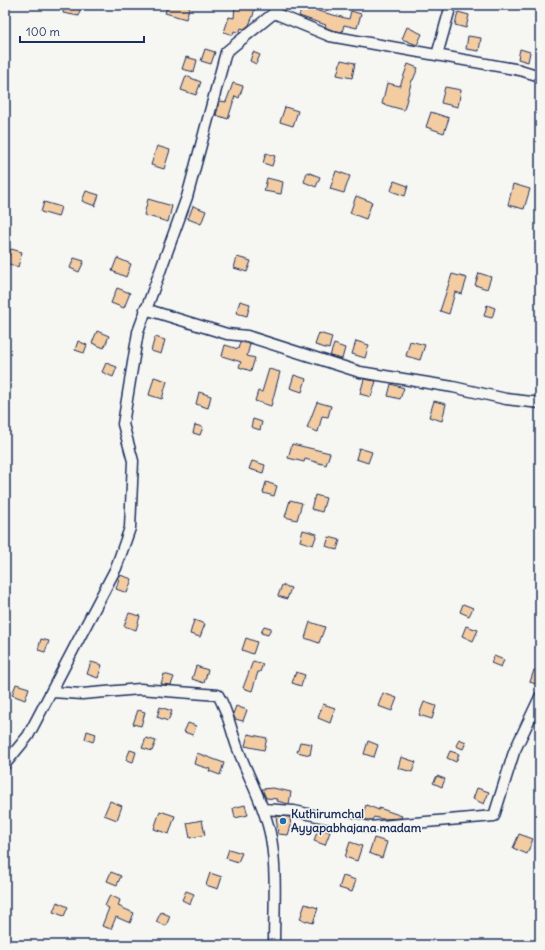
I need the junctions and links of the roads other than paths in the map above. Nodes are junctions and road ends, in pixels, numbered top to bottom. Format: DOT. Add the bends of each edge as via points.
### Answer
graph roads {
  1 [pos="451,5"];
  2 [pos="275,9"];
  3 [pos="437,55"];
  4 [pos="540,76"];
  5 [pos="145,309"];
  6 [pos="540,403"];
  7 [pos="52,692"];
  8 [pos="540,697"];
  9 [pos="5,764"];
  10 [pos="263,809"];
  11 [pos="274,945"];
  1 -- 3 [label="street"];
  2 -- 3 [label="street" via="330,36"];
  2 -- 5 [label="street" via="226,52 187,197"];
  3 -- 4 [label="street"];
  5 -- 6 [label="street" via="227,334 247,336 360,372"];
  5 -- 7 [label="street" via="138,332 123,424 133,461 130,528 116,568"];
  7 -- 9 [label="street" via="28,736"];
  7 -- 10 [label="street" via="82,694 140,689 218,695"];
  8 -- 10 [label="street" via="514,752 494,816 369,827 294,811"];
  10 -- 11 [label="street" via="272,846 275,888"];
}
